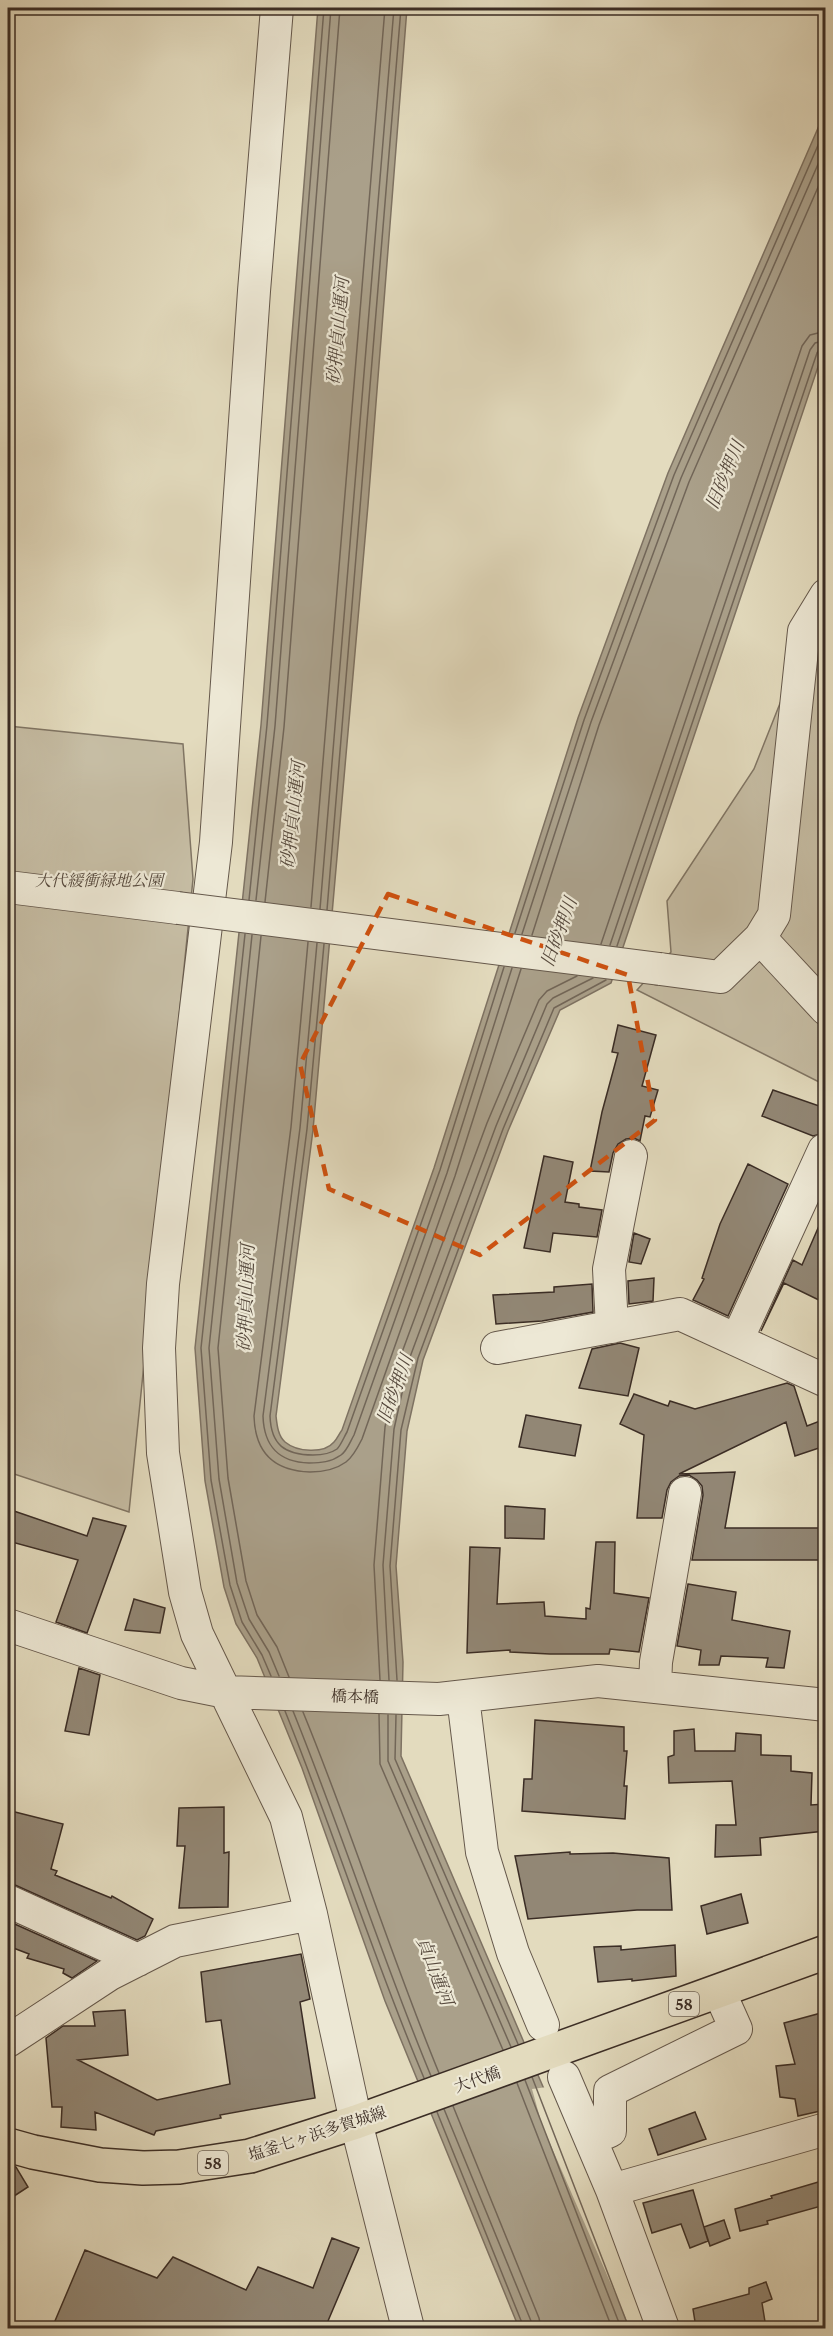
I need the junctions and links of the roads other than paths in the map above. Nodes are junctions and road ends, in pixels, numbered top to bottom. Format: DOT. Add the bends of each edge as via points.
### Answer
graph roads {
  1 [pos="277,8"];
  2 [pos="825,595"];
  3 [pos="8,886"];
  4 [pos="760,938"];
  5 [pos="825,1009"];
  6 [pos="824,1150"];
  7 [pos="631,1156"];
  8 [pos="612,1327"];
  9 [pos="737,1341"];
  10 [pos="497,1348"];
  11 [pos="825,1381"];
  12 [pos="685,1493"];
  13 [pos="8,1626"];
  14 [pos="655,1687"];
  15 [pos="226,1692"];
  16 [pos="451,1698"];
  17 [pos="825,1705"];
  18 [pos="8,1901"];
  19 [pos="311,1914"];
  20 [pos="825,1952"];
  21 [pos="138,1960"];
  22 [pos="719,1991"];
  23 [pos="8,2040"];
  24 [pos="550,2053"];
  25 [pos="412,2102"];
  26 [pos="356,2122"];
  27 [pos="825,2129"];
  28 [pos="592,2139"];
  29 [pos="8,2145"];
  30 [pos="612,2190"];
  31 [pos="408,2328"];
  32 [pos="663,2328"];
  1 -- 15 [label="street" via="216,842 163,1284 159,1348 163,1453 185,1592 197,1634"];
  2 -- 4 [label="street" via="804,631 774,915"];
  3 -- 4 [label="street, bridge" via="720,977"];
  4 -- 5 [label="street"];
  6 -- 9 [label="street"];
  7 -- 8 [label="street" via="609,1269"];
  8 -- 9 [label="street" via="680,1314"];
  8 -- 10 [label="street"];
  9 -- 11 [label="street"];
  12 -- 14 [label="street"];
  13 -- 15 [label="street, 橋本橋" via="181,1683"];
  14 -- 16 [label="street, 橋本橋" via="598,1681"];
  14 -- 17 [label="street, 橋本橋"];
  15 -- 16 [label="street, 橋本橋"];
  15 -- 19 [label="street" via="286,1817"];
  16 -- 24 [label="street" via="482,1852 513,1953"];
  18 -- 21 [label="street"];
  19 -- 21 [label="street" via="175,1941"];
  19 -- 26 [label="street"];
  20 -- 22 [label="main road, 58"];
  21 -- 23 [label="street"];
  22 -- 24 [label="main road, 58"];
  22 -- 28 [label="street" via="736,2029 610,2091 610,2131"];
  24 -- 25 [label="main road, 大代橋 / 58"];
  24 -- 28 [label="street"];
  25 -- 26 [label="main road, 塩釜七ヶ浜多賀城線 / 58"];
  26 -- 29 [label="main road, 塩釜七ヶ浜多賀城線 / 58" via="250,2156 179,2167 100,2165"];
  26 -- 31 [label="street"];
  27 -- 30 [label="street"];
  28 -- 30 [label="street"];
  30 -- 32 [label="street"];
}
